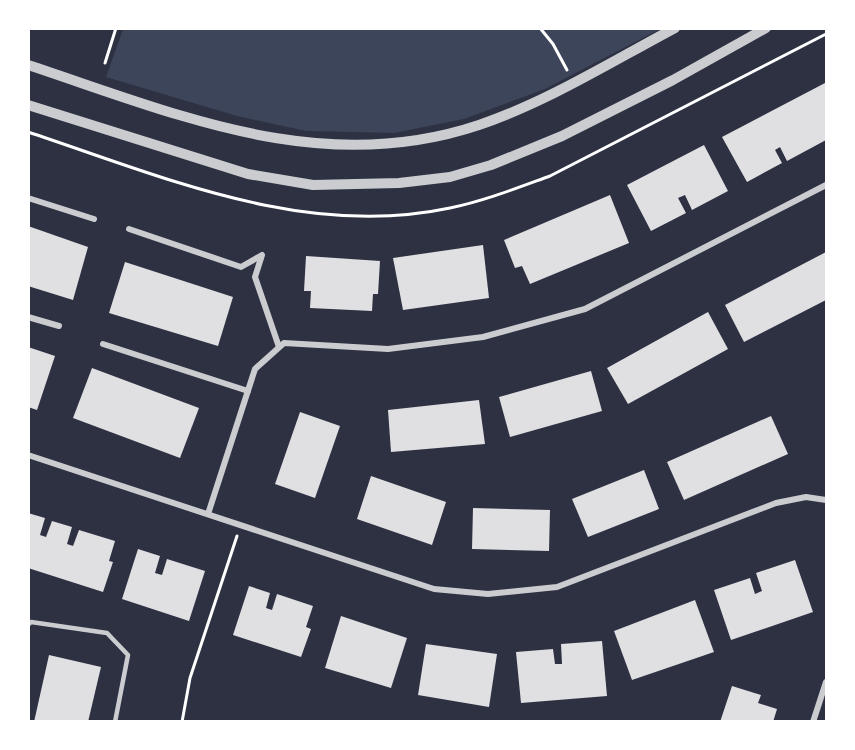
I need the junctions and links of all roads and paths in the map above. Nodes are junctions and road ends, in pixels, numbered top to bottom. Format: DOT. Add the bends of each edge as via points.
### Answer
graph roads {
  1 [pos="116,28"];
  2 [pos="540,28"];
  3 [pos="675,28"];
  4 [pos="766,28"];
  5 [pos="826,34"];
  6 [pos="105,63"];
  7 [pos="28,65"];
  8 [pos="567,70"];
  9 [pos="28,105"];
  10 [pos="28,132"];
  11 [pos="826,185"];
  12 [pos="28,198"];
  13 [pos="94,219"];
  14 [pos="129,230"];
  15 [pos="28,317"];
  16 [pos="59,326"];
  17 [pos="103,344"];
  18 [pos="279,347"];
  19 [pos="248,391"];
  20 [pos="28,454"];
  21 [pos="826,500"];
  22 [pos="208,514"];
  23 [pos="240,525"];
  24 [pos="28,626"];
  25 [pos="826,682"];
  26 [pos="116,722"];
  27 [pos="183,722"];
  28 [pos="813,722"];
  1 -- 6 [label="path"];
  2 -- 8 [label="path"];
  3 -- 7 [label="street" via="543,99 479,125 414,141 361,146 276,140 207,123"];
  4 -- 9 [label="street" via="562,136 450,177 399,183 313,185 248,174"];
  5 -- 10 [label="path" via="550,176 449,208 338,217 272,208 223,196"];
  11 -- 18 [label="street" via="585,309 483,337 388,349 284,343"];
  12 -- 13 [label="street"];
  14 -- 18 [label="street" via="241,267 262,255 255,277"];
  15 -- 16 [label="street"];
  17 -- 19 [label="street"];
  18 -- 19 [label="street" via="255,369"];
  19 -- 22 [label="street"];
  20 -- 22 [label="street"];
  21 -- 23 [label="street" via="806,497 776,503 557,587 488,594 435,589"];
  22 -- 23 [label="street"];
  23 -- 27 [label="path" via="190,678"];
  24 -- 26 [label="lane" via="31,622 107,633 128,656"];
  25 -- 28 [label="street"];
}
